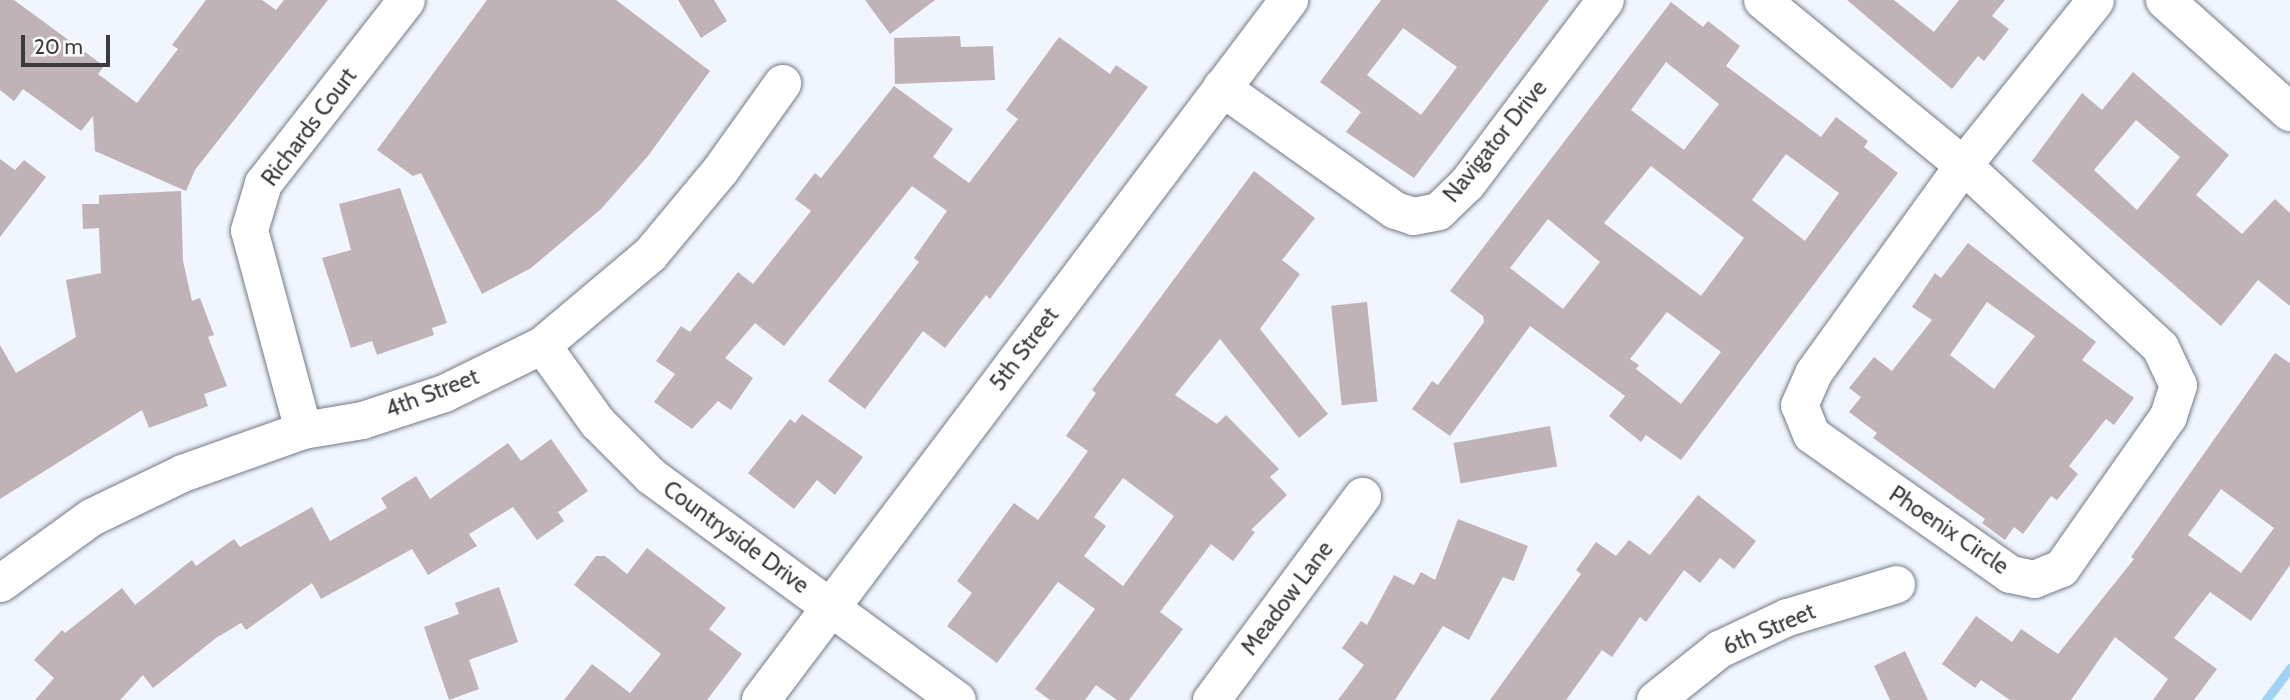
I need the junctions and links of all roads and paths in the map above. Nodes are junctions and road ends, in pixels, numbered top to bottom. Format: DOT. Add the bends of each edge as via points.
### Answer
graph roads {
  1 [pos="406,0"];
  2 [pos="1289,0"];
  3 [pos="1605,0"];
  4 [pos="1762,0"];
  5 [pos="2095,0"];
  6 [pos="2165,0"];
  7 [pos="782,83"];
  8 [pos="1222,87"];
  9 [pos="2290,112"];
  10 [pos="1963,165"];
  11 [pos="542,345"];
  12 [pos="303,430"];
  13 [pos="1362,496"];
  14 [pos="0,583"];
  15 [pos="1896,584"];
  16 [pos="831,606"];
  17 [pos="761,700"];
  18 [pos="957,700"];
  19 [pos="1211,700"];
  20 [pos="1655,700"];
  1 -- 12 [label="street, Richards Court" via="262,183 249,230"];
  2 -- 8 [label="street, 5th Street"];
  3 -- 8 [label="street, Navigator Drive" via="1467,183 1438,211 1413,216 1395,210"];
  4 -- 10 [label="street"];
  5 -- 10 [label="street, Phoenix Circle"];
  6 -- 9 [label="street"];
  7 -- 11 [label="street, 4th Street" via="720,170 650,254"];
  8 -- 16 [label="street, 5th Street"];
  10 -- 10 [label="street, Phoenix Circle" via="2160,347 2178,385 2168,416 2061,568 2034,579 2010,574 1811,434 1799,405 1813,373"];
  11 -- 12 [label="street, 4th Street" via="444,393 362,420"];
  11 -- 16 [label="street, Countryside Drive" via="597,422 651,476"];
  12 -- 14 [label="street, 4th Street" via="182,473 91,517"];
  13 -- 19 [label="street, Meadow Lane"];
  15 -- 20 [label="street, 6th Street" via="1787,617 1719,649"];
  16 -- 17 [label="street, 5th Street"];
  16 -- 18 [label="street, Countryside Drive"];
}
